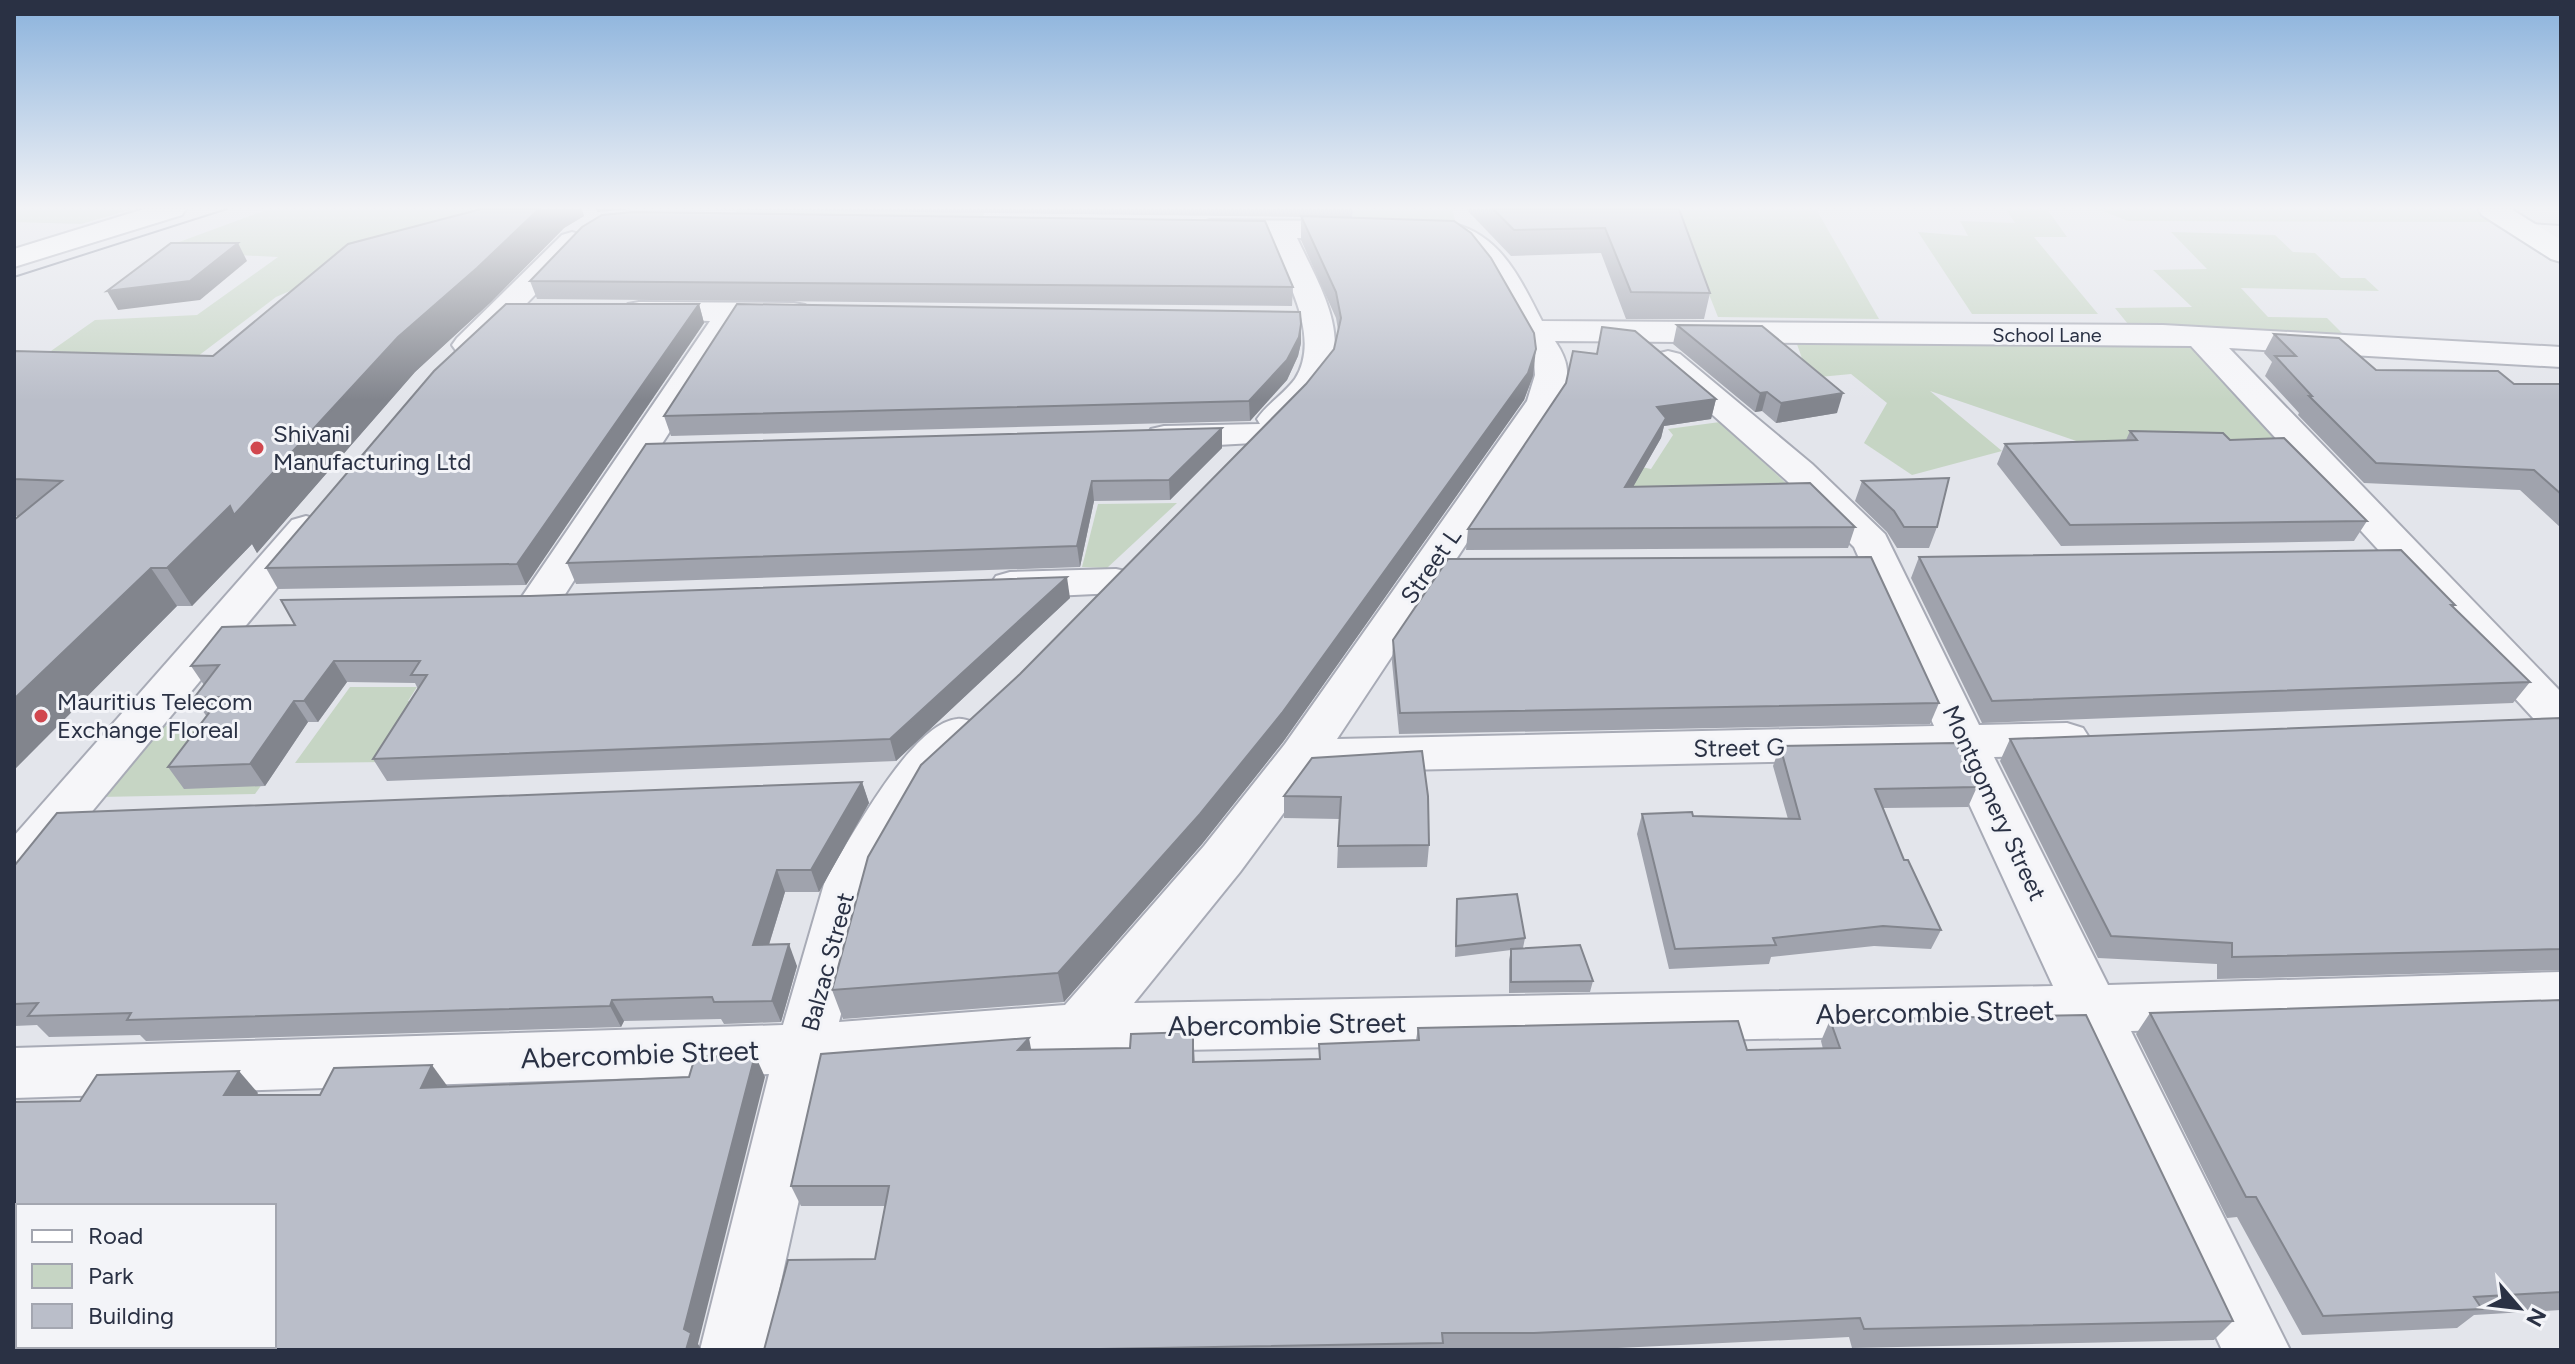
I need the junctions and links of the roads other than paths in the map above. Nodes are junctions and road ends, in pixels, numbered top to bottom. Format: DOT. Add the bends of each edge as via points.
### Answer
graph roads {
  1 [pos="542,273"];
  2 [pos="1280,273"];
  3 [pos="1499,273"];
  4 [pos="504,311"];
  5 [pos="550,311"];
  6 [pos="610,311"];
  7 [pos="732,311"];
  8 [pos="827,312"];
  9 [pos="1532,331"];
  10 [pos="1633,331"];
  11 [pos="2200,337"];
  12 [pos="2561,357"];
  13 [pos="440,371"];
  14 [pos="1258,434"];
  15 [pos="1131,438"];
  16 [pos="687,450"];
  17 [pos="639,451"];
  18 [pos="1221,474"];
  19 [pos="330,499"];
  20 [pos="1148,549"];
  21 [pos="2358,556"];
  22 [pos="2406,556"];
  23 [pos="1857,563"];
  24 [pos="1928,563"];
  25 [pos="1432,565"];
  26 [pos="1478,565"];
  27 [pos="1116,581"];
  28 [pos="975,586"];
  29 [pos="586,600"];
  30 [pos="288,605"];
  31 [pos="241,606"];
  32 [pos="1072,624"];
  33 [pos="985,710"];
  34 [pos="2561,720"];
  35 [pos="2514,722"];
  36 [pos="2107,737"];
  37 [pos="1966,743"];
  38 [pos="1301,756"];
  39 [pos="909,781"];
  40 [pos="861,783"];
  41 [pos="125,813"];
  42 [pos="61,815"];
  43 [pos="14,870"];
  44 [pos="2561,995"];
  45 [pos="2092,1009"];
  46 [pos="1080,1028"];
  47 [pos="804,1049"];
  48 [pos="14,1073"];
  49 [pos="733,1350"];
  50 [pos="2257,1350"];
  1 -- 4 [label="street"];
  2 -- 14 [label="street" via="1301,319 1321,343 1313,375"];
  3 -- 9 [label="street, Street L"];
  4 -- 5 [label="street"];
  4 -- 13 [label="street"];
  6 -- 7 [label="street"];
  7 -- 8 [label="street"];
  7 -- 17 [label="street"];
  9 -- 10 [label="street, School Lane"];
  9 -- 25 [label="street, Street L" via="1550,358 1553,376 1544,401"];
  10 -- 11 [label="street, School Lane"];
  10 -- 23 [label="street, Montgomery Street" via="1799,472 1871,542"];
  11 -- 12 [label="street, School Lane"];
  11 -- 22 [label="street"];
  14 -- 15 [label="street"];
  14 -- 18 [label="street"];
  16 -- 17 [label="street"];
  17 -- 29 [label="street" via="524,602"];
  19 -- 31 [label="street"];
  20 -- 27 [label="street"];
  21 -- 22 [label="street"];
  22 -- 34 [label="street"];
  23 -- 24 [label="street"];
  23 -- 37 [label="street, Montgomery Street"];
  25 -- 26 [label="street"];
  25 -- 38 [label="street, Street L"];
  27 -- 28 [label="street"];
  27 -- 32 [label="street"];
  30 -- 31 [label="street"];
  31 -- 42 [label="street"];
  33 -- 39 [label="street, Balzac Street"];
  34 -- 35 [label="street"];
  36 -- 37 [label="street, Street G"];
  37 -- 38 [label="street, Street G"];
  37 -- 45 [label="street, Montgomery Street"];
  38 -- 46 [label="street, Street L"];
  39 -- 40 [label="street"];
  39 -- 47 [label="street, Balzac Street" via="849,884"];
  41 -- 42 [label="street"];
  42 -- 43 [label="street"];
  44 -- 45 [label="street, Abercombie Street"];
  45 -- 46 [label="street, Abercombie Street"];
  45 -- 50 [label="street, Montgomery Street"];
  46 -- 47 [label="street, Abercombie Street"];
  47 -- 48 [label="street, Abercombie Street"];
  47 -- 49 [label="street, Balzac Street"];
}
